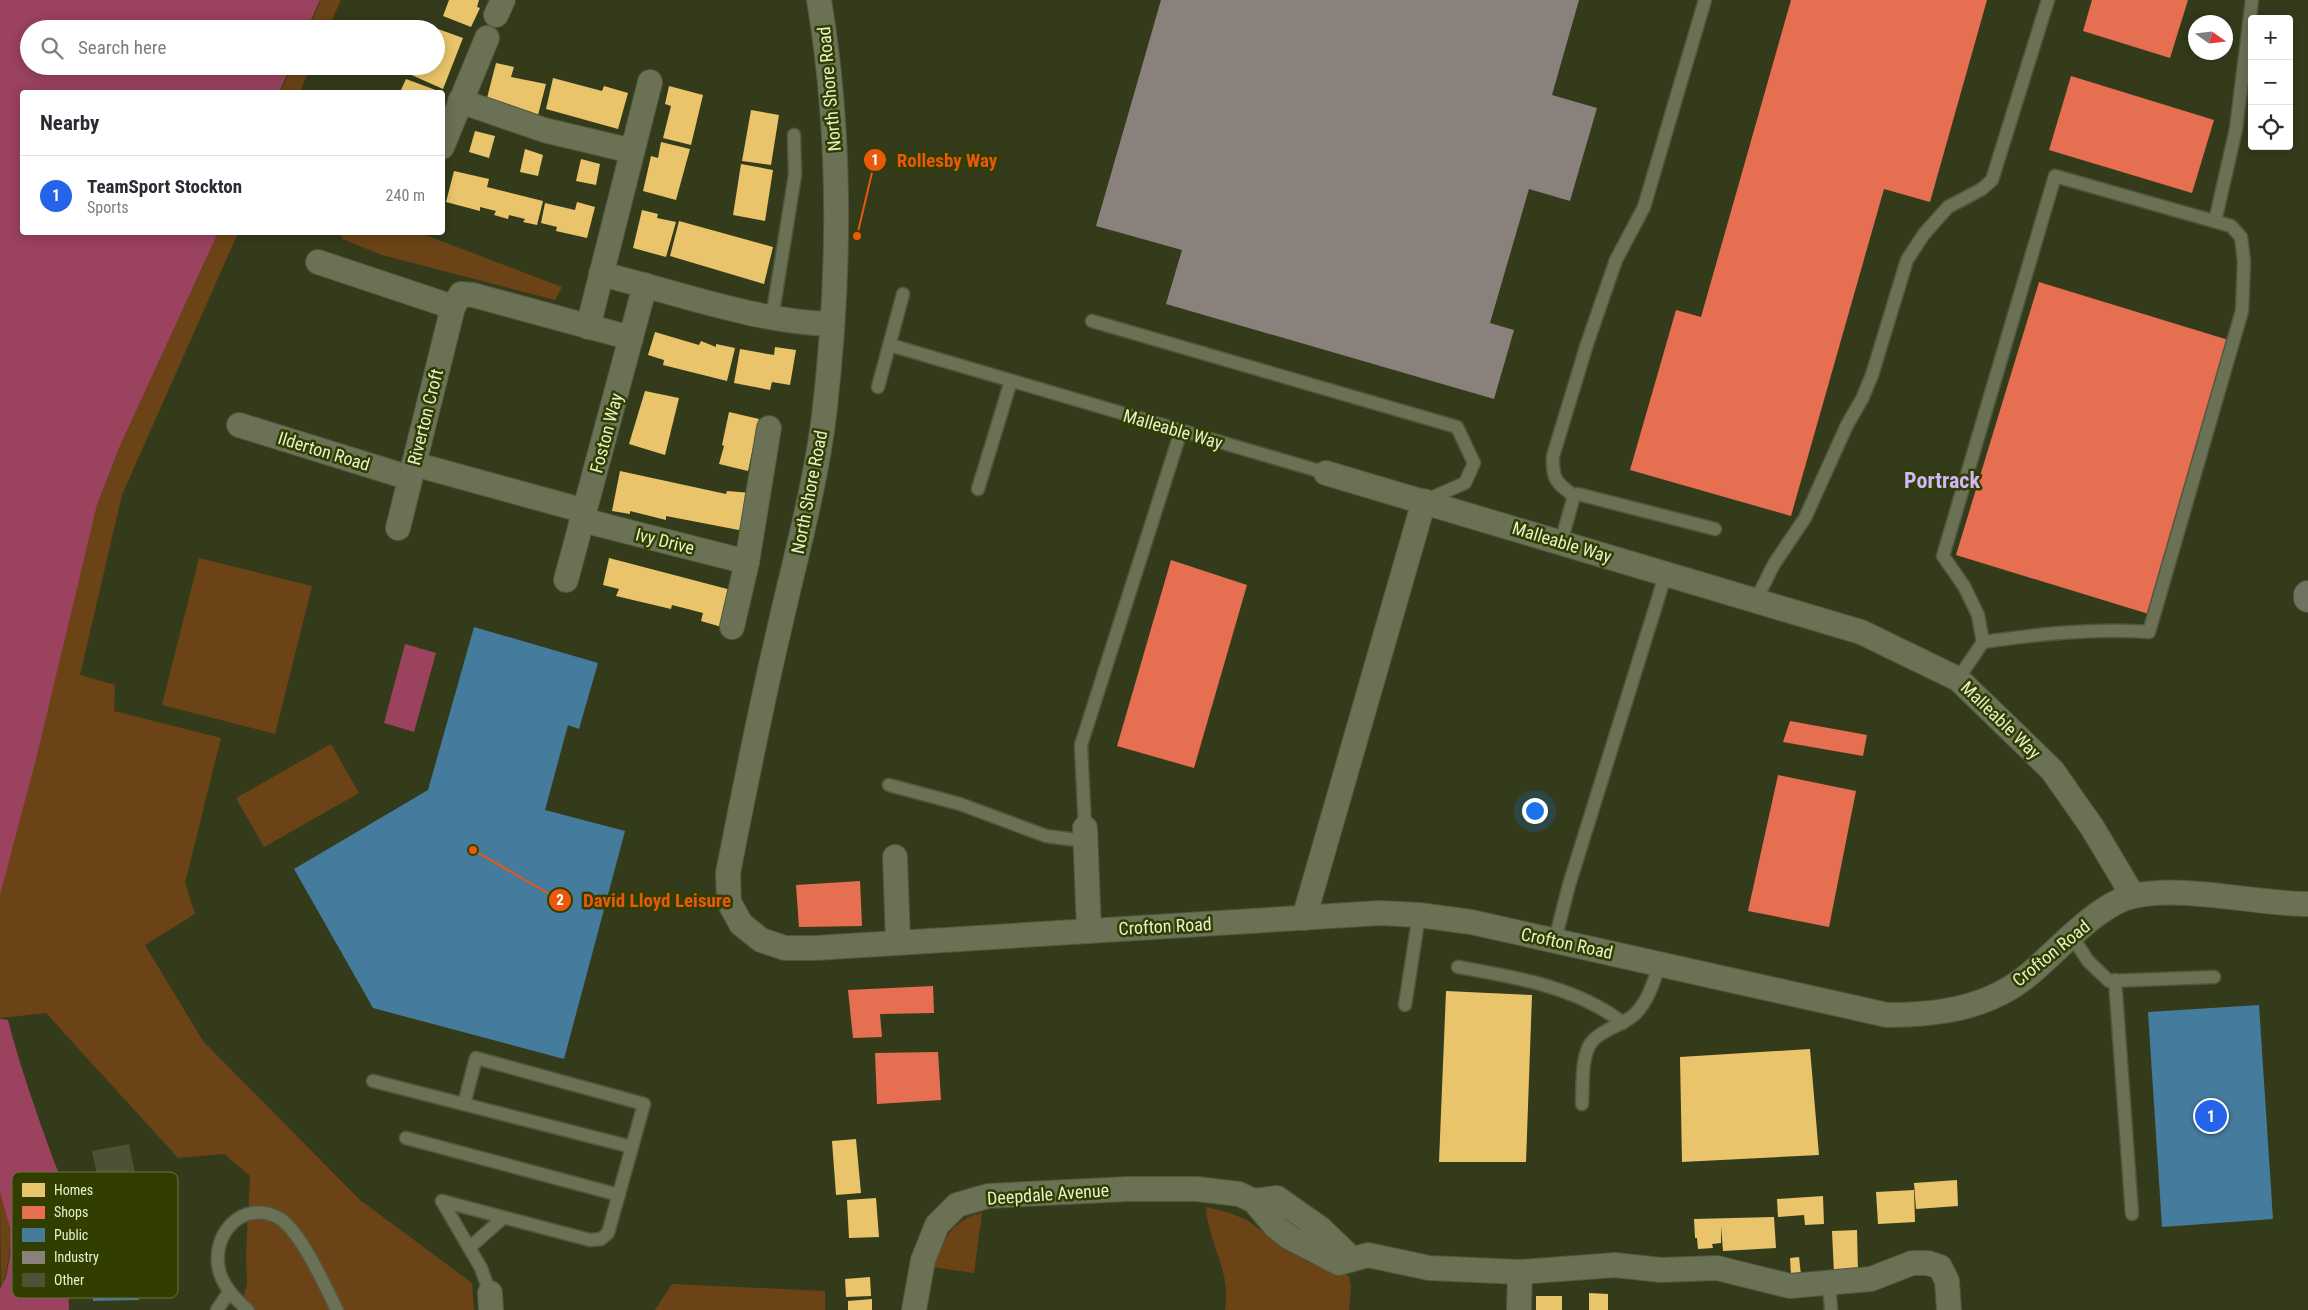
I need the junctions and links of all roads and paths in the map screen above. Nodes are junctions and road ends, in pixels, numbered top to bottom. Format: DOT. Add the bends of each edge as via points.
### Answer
graph roads {
  1 [pos="819,0"];
  2 [pos="1705,0"];
  3 [pos="2048,0"];
  4 [pos="2252,0"];
  5 [pos="487,38"];
  6 [pos="650,82"];
  7 [pos="460,101"];
  8 [pos="794,135"];
  9 [pos="445,139"];
  10 [pos="632,152"];
  11 [pos="2215,221"];
  12 [pos="318,262"];
  13 [pos="601,274"];
  14 [pos="645,284"];
  15 [pos="903,294"];
  16 [pos="453,307"];
  17 [pos="772,318"];
  18 [pos="1092,321"];
  19 [pos="832,324"];
  20 [pos="588,327"];
  21 [pos="631,338"];
  22 [pos="890,345"];
  23 [pos="1011,381"];
  24 [pos="878,387"];
  25 [pos="239,425"];
  26 [pos="769,428"];
  27 [pos="1181,431"];
  28 [pos="412,471"];
  29 [pos="1326,473"];
  30 [pos="978,489"];
  31 [pos="1574,496"];
  32 [pos="1424,501"];
  33 [pos="584,516"];
  34 [pos="398,528"];
  35 [pos="1715,529"];
  36 [pos="1561,542"];
  37 [pos="747,562"];
  38 [pos="1666,573"];
  39 [pos="566,580"];
  40 [pos="1756,600"];
  41 [pos="732,627"];
  42 [pos="1983,642"];
  43 [pos="1958,679"];
  44 [pos="889,785"];
  45 [pos="1085,835"];
  46 [pos="895,857"];
  47 [pos="2133,896"];
  48 [pos="2308,904"];
  49 [pos="1419,915"];
  50 [pos="1304,918"];
  51 [pos="1089,930"];
  52 [pos="2072,936"];
  53 [pos="1555,940"];
  54 [pos="898,942"];
  55 [pos="785,948"];
  56 [pos="1660,963"];
  57 [pos="1458,967"];
  58 [pos="2214,977"];
  59 [pos="2115,980"];
  60 [pos="1405,1006"];
  61 [pos="1623,1023"];
  62 [pos="373,1081"];
  63 [pos="464,1104"];
  64 [pos="1582,1104"];
  65 [pos="406,1138"];
  66 [pos="632,1147"];
  67 [pos="619,1195"];
  68 [pos="2132,1214"];
  69 [pos="502,1218"];
  70 [pos="469,1248"];
  71 [pos="1520,1272"];
  72 [pos="1829,1283"];
  73 [pos="229,1292"];
  74 [pos="490,1301"];
  75 [pos="218,1310"];
  76 [pos="248,1310"];
  77 [pos="337,1310"];
  78 [pos="914,1310"];
  79 [pos="1519,1310"];
  80 [pos="1831,1310"];
  81 [pos="1949,1310"];
  1 -- 19 [label="street, North Shore Road" via="831,90 835,165"];
  2 -- 31 [label="lane" via="1644,206 1616,260 1553,456 1552,472 1556,482"];
  3 -- 40 [label="lane" via="1992,180 1948,207 1907,260 1862,399 1804,518 1774,564"];
  4 -- 11 [label="lane" via="2236,129"];
  5 -- 7 [label="street"];
  6 -- 10 [label="street"];
  7 -- 9 [label="street"];
  7 -- 10 [label="street" via="544,130"];
  8 -- 17 [label="lane" via="796,175"];
  10 -- 13 [label="street"];
  11 -- 42 [label="lane" via="2231,226 2241,237 2244,261 2242,312 2149,632 2038,634"];
  11 -- 42 [label="lane" via="2055,176 1943,556 1964,586 1978,615"];
  12 -- 16 [label="street"];
  13 -- 14 [label="street"];
  13 -- 20 [label="street"];
  14 -- 17 [label="street"];
  14 -- 21 [label="street, Foston Way"];
  15 -- 22 [label="lane"];
  16 -- 20 [label="street" via="460,294 473,295"];
  16 -- 28 [label="street, Riverton Croft"];
  17 -- 19 [label="street"];
  18 -- 32 [label="lane" via="1458,427 1474,463 1465,483"];
  19 -- 55 [label="street, North Shore Road" via="823,418 807,511 778,631 728,873 729,902 741,924 761,940"];
  20 -- 21 [label="street"];
  21 -- 33 [label="street, Foston Way"];
  22 -- 23 [label="lane, Malleable Way"];
  22 -- 24 [label="lane"];
  23 -- 27 [label="lane, Malleable Way"];
  23 -- 30 [label="lane"];
  25 -- 28 [label="street, Ilderton Road"];
  26 -- 37 [label="street"];
  27 -- 29 [label="lane, Malleable Way"];
  27 -- 45 [label="lane" via="1081,745"];
  28 -- 33 [label="street, Ilderton Road"];
  28 -- 34 [label="street, Riverton Croft"];
  29 -- 32 [label="street, Malleable Way"];
  31 -- 35 [label="lane" via="1586,495"];
  31 -- 36 [label="lane"];
  32 -- 36 [label="street, Malleable Way"];
  32 -- 50 [label="street"];
  33 -- 37 [label="street, Ivy Drive"];
  33 -- 39 [label="street, Foston Way"];
  36 -- 38 [label="street, Malleable Way"];
  37 -- 41 [label="street"];
  38 -- 40 [label="street, Malleable Way"];
  38 -- 53 [label="lane" via="1569,885"];
  40 -- 43 [label="street, Malleable Way" via="1861,632"];
  42 -- 43 [label="lane"];
  43 -- 47 [label="street, Malleable Way" via="2052,770"];
  44 -- 45 [label="lane" via="960,804 1046,836"];
  45 -- 51 [label="street"];
  46 -- 54 [label="street"];
  47 -- 48 [label="street, Crofton Road" via="2168,893"];
  47 -- 52 [label="street, Crofton Road" via="2103,910"];
  49 -- 50 [label="street, Crofton Road" via="1380,913"];
  49 -- 53 [label="street, Crofton Road" via="1471,922"];
  49 -- 60 [label="lane"];
  50 -- 51 [label="street, Crofton Road"];
  51 -- 54 [label="street, Crofton Road"];
  52 -- 56 [label="street, Crofton Road" via="2030,974 1991,999 1928,1015 1887,1014"];
  52 -- 59 [label="lane" via="2088,961 2109,980"];
  53 -- 56 [label="street, Crofton Road"];
  54 -- 55 [label="street, Crofton Road"];
  56 -- 61 [label="lane" via="1644,1002"];
  57 -- 61 [label="lane" via="1523,979 1576,996 1606,1009"];
  58 -- 59 [label="lane"];
  59 -- 68 [label="lane"];
  61 -- 64 [label="lane" via="1590,1045"];
  62 -- 63 [label="lane"];
  63 -- 66 [label="lane"];
  63 -- 66 [label="lane" via="476,1058 644,1104"];
  65 -- 67 [label="lane"];
  66 -- 67 [label="lane"];
  67 -- 69 [label="lane" via="608,1233 601,1239 590,1240"];
  69 -- 70 [label="lane"];
  69 -- 70 [label="lane" via="442,1200"];
  70 -- 74 [label="lane" via="481,1268"];
  71 -- 72 [label="street" via="1615,1265 1661,1270 1717,1268 1790,1286"];
  71 -- 78 [label="street, Deepdale Avenue" via="1429,1268 1368,1255 1352,1259 1321,1229 1277,1198 1254,1201 1238,1194 1197,1189 988,1196 957,1205 937,1224 922,1260"];
  71 -- 79 [label="street"];
  72 -- 80 [label="lane"];
  72 -- 81 [label="street" via="1870,1279 1912,1263 1928,1263 1940,1267 1947,1281"];
  73 -- 75 [label="lane"];
  73 -- 76 [label="lane"];
  73 -- 77 [label="lane" via="219,1270 220,1242 226,1228 237,1218 256,1212 278,1217 296,1236 317,1268"];
}
